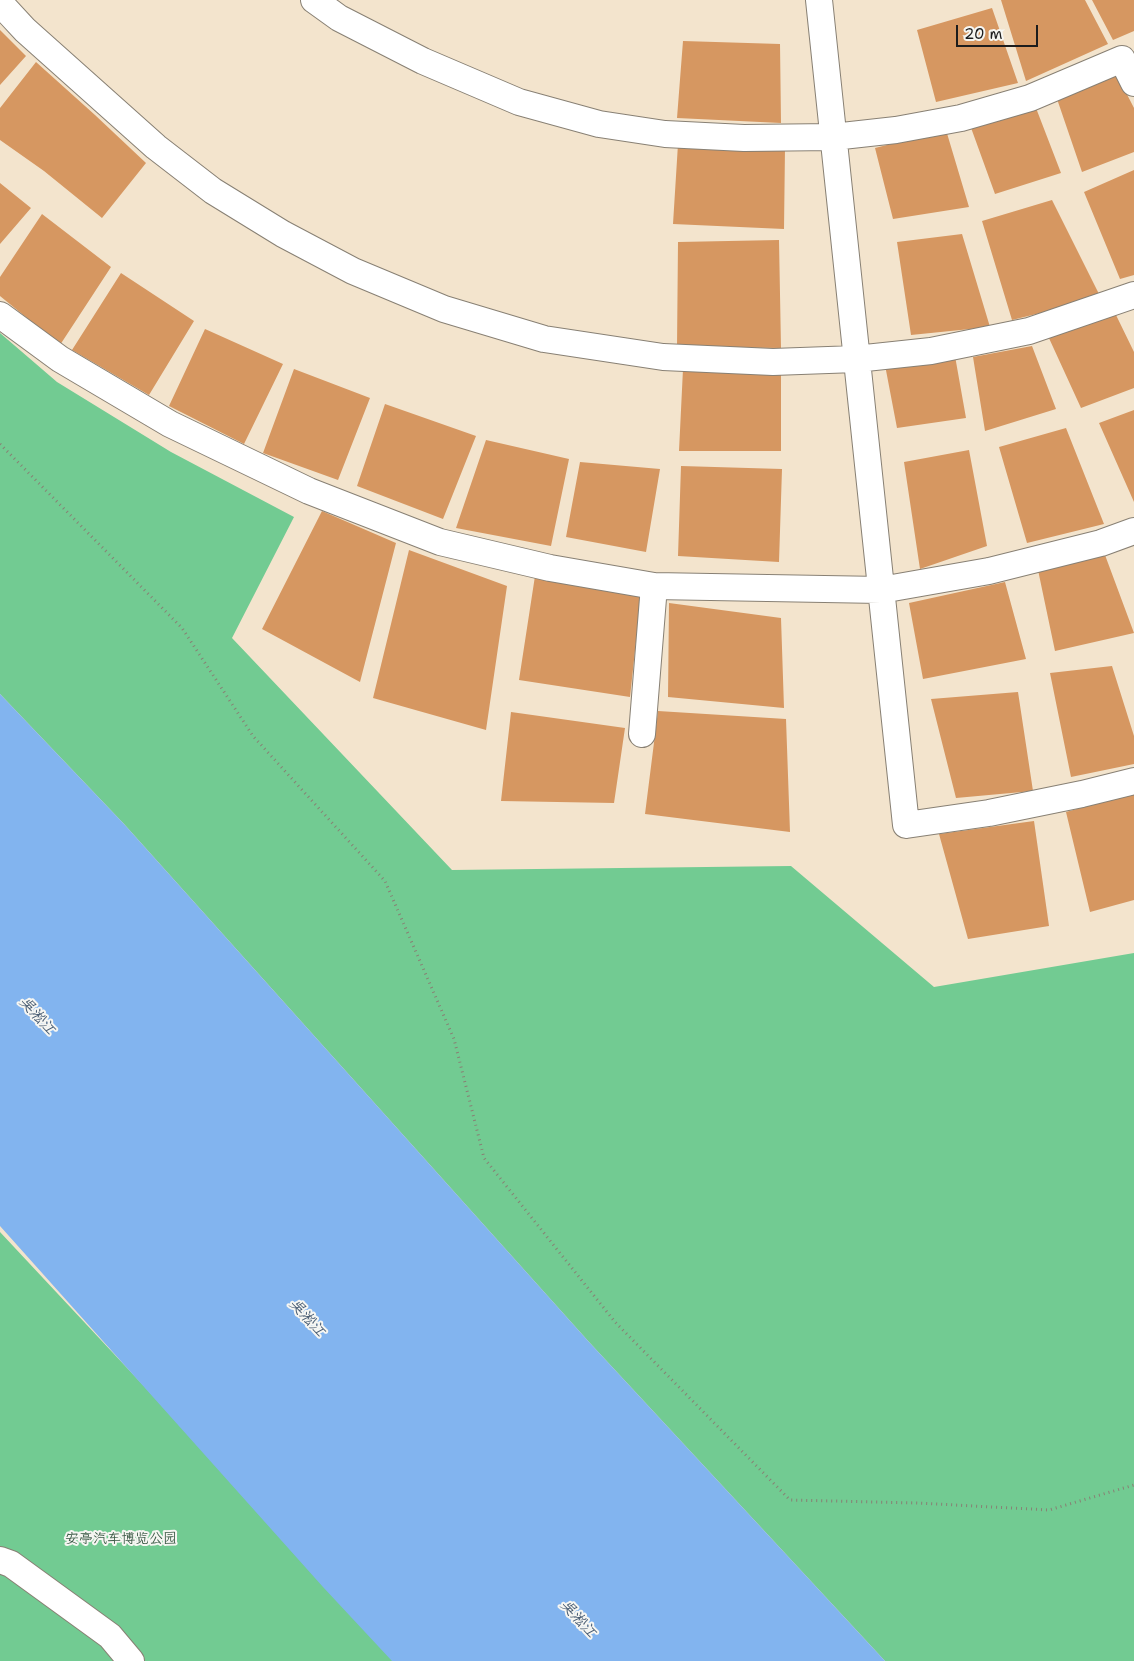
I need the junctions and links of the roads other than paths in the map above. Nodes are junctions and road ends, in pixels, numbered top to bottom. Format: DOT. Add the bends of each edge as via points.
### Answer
graph roads {
  1 [pos="314,0"];
  2 [pos="819,0"];
  3 [pos="0,3"];
  4 [pos="1134,83"];
  5 [pos="832,137"];
  6 [pos="1134,295"];
  7 [pos="0,315"];
  8 [pos="856,359"];
  9 [pos="1134,532"];
  10 [pos="654,586"];
  11 [pos="881,590"];
  12 [pos="642,734"];
  13 [pos="1134,781"];
  14 [pos="0,1560"];
  15 [pos="131,1661"];
  1 -- 5 [label="street" via="339,18 423,61 519,102 599,124 694,136"];
  2 -- 5 [label="street"];
  3 -- 8 [label="street" via="25,30 156,147 212,191 354,272 444,308 544,339 663,357 773,362"];
  4 -- 5 [label="street" via="1122,59 1030,98 961,118"];
  5 -- 8 [label="street"];
  6 -- 8 [label="street" via="1029,331 931,351"];
  7 -- 10 [label="street" via="60,359 170,424 309,491 440,542 550,568"];
  8 -- 11 [label="street"];
  9 -- 11 [label="street" via="989,570"];
  10 -- 11 [label="street"];
  10 -- 12 [label="street"];
  11 -- 13 [label="street" via="906,825 989,813"];
  14 -- 15 [label="street" via="11,1564 110,1636"];
}
